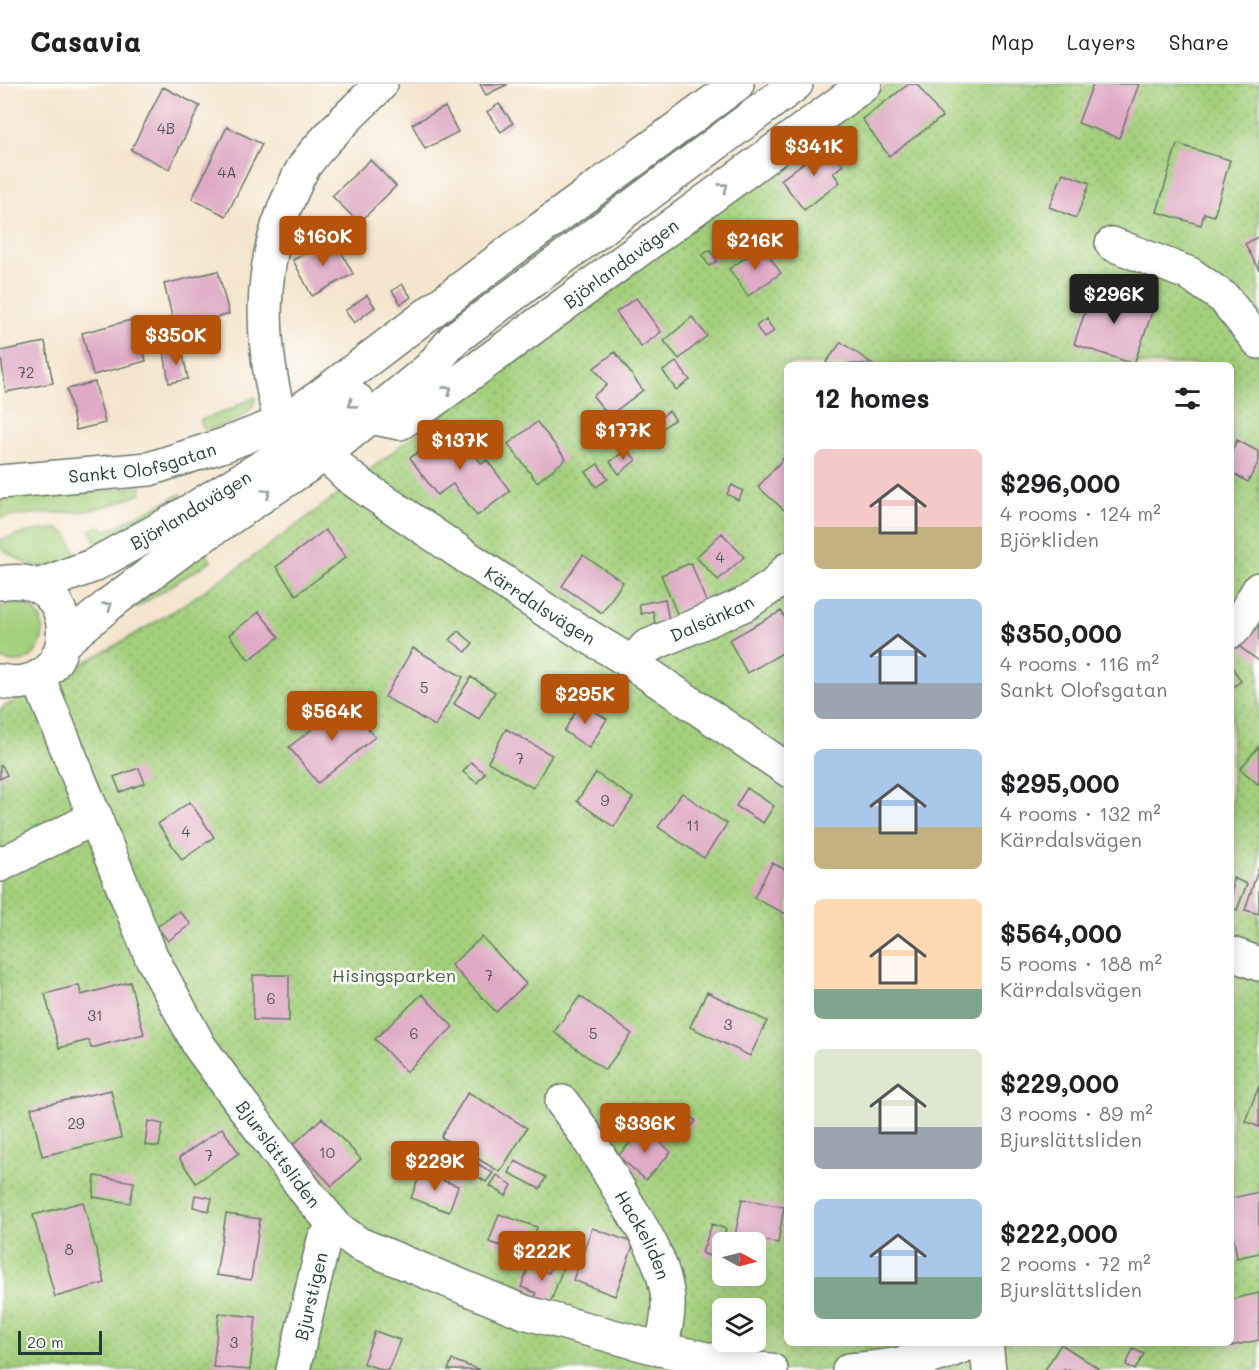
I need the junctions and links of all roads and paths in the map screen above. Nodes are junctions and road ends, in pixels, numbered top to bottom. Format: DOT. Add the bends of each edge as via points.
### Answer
graph roads {
  1 [pos="381,84"];
  2 [pos="737,84"];
  3 [pos="796,84"];
  4 [pos="865,84"];
  5 [pos="1112,244"];
  6 [pos="454,339"];
  7 [pos="1259,342"];
  8 [pos="370,417"];
  9 [pos="286,435"];
  10 [pos="325,454"];
  11 [pos="0,482"];
  12 [pos="784,574"];
  13 [pos="0,583"];
  14 [pos="38,586"];
  15 [pos="1259,589"];
  16 [pos="1234,629"];
  17 [pos="63,643"];
  18 [pos="632,663"];
  19 [pos="38,677"];
  20 [pos="0,681"];
  21 [pos="784,767"];
  22 [pos="96,817"];
  23 [pos="0,866"];
  24 [pos="1234,955"];
  25 [pos="1259,964"];
  26 [pos="562,1102"];
  27 [pos="337,1228"];
  28 [pos="961,1346"];
  29 [pos="986,1346"];
  30 [pos="660,1348"];
  31 [pos="293,1370"];
  32 [pos="753,1370"];
  33 [pos="771,1370"];
  34 [pos="849,1370"];
  35 [pos="989,1370"];
  1 -- 9 [label="street" via="306,162 280,216 268,269 266,354 271,387"];
  2 -- 9 [label="street, Björlandavägen" via="319,397"];
  3 -- 6 [label="street, Björlandavägen"];
  8 -- 4 [label="street, Björlandavägen, one-way" via="400,423 429,404"];
  5 -- 7 [label="street" via="1190,274 1224,298"];
  6 -- 8 [label="street, Björlandavägen" via="430,368"];
  6 -- 9 [label="street, Björlandavägen, one-way" via="423,352"];
  8 -- 10 [label="street, Björlandavägen"];
  9 -- 10 [label="street"];
  9 -- 11 [label="street, Sankt Olofsgatan" via="224,445 149,469"];
  9 -- 14 [label="street, Björlandavägen" via="165,526 92,566"];
  17 -- 10 [label="street, Björlandavägen, one-way" via="182,550"];
  10 -- 18 [label="street, Kärrdalsvägen" via="369,491 546,611"];
  12 -- 18 [label="street, Dalsänkan" via="745,604 646,647"];
  13 -- 14 [label="street, Björlandavägen" via="20,581"];
  14 -- 17 [label="street" via="60,610"];
  15 -- 16 [label="street"];
  17 -- 19 [label="street, Björlandavägen" via="54,663"];
  18 -- 21 [label="street, Kärrdalsvägen"];
  19 -- 20 [label="street" via="18,683"];
  19 -- 22 [label="street, Bjurslättsliden"];
  22 -- 23 [label="street"];
  22 -- 27 [label="street, Bjurslättsliden" via="151,956 200,1047"];
  24 -- 25 [label="street"];
  26 -- 30 [label="street, Hackeliden" via="580,1125 652,1246 664,1276 668,1319"];
  27 -- 30 [label="street, Bjurslättsliden" via="359,1244 524,1312"];
  27 -- 31 [label="street, Bjurstigen" via="324,1240"];
  28 -- 34 [label="street" via="930,1359"];
  29 -- 35 [label="street"];
  30 -- 32 [label="street, Bjurslättsliden"];
  32 -- 33 [label="street, Bjurslättsliden"];
}
